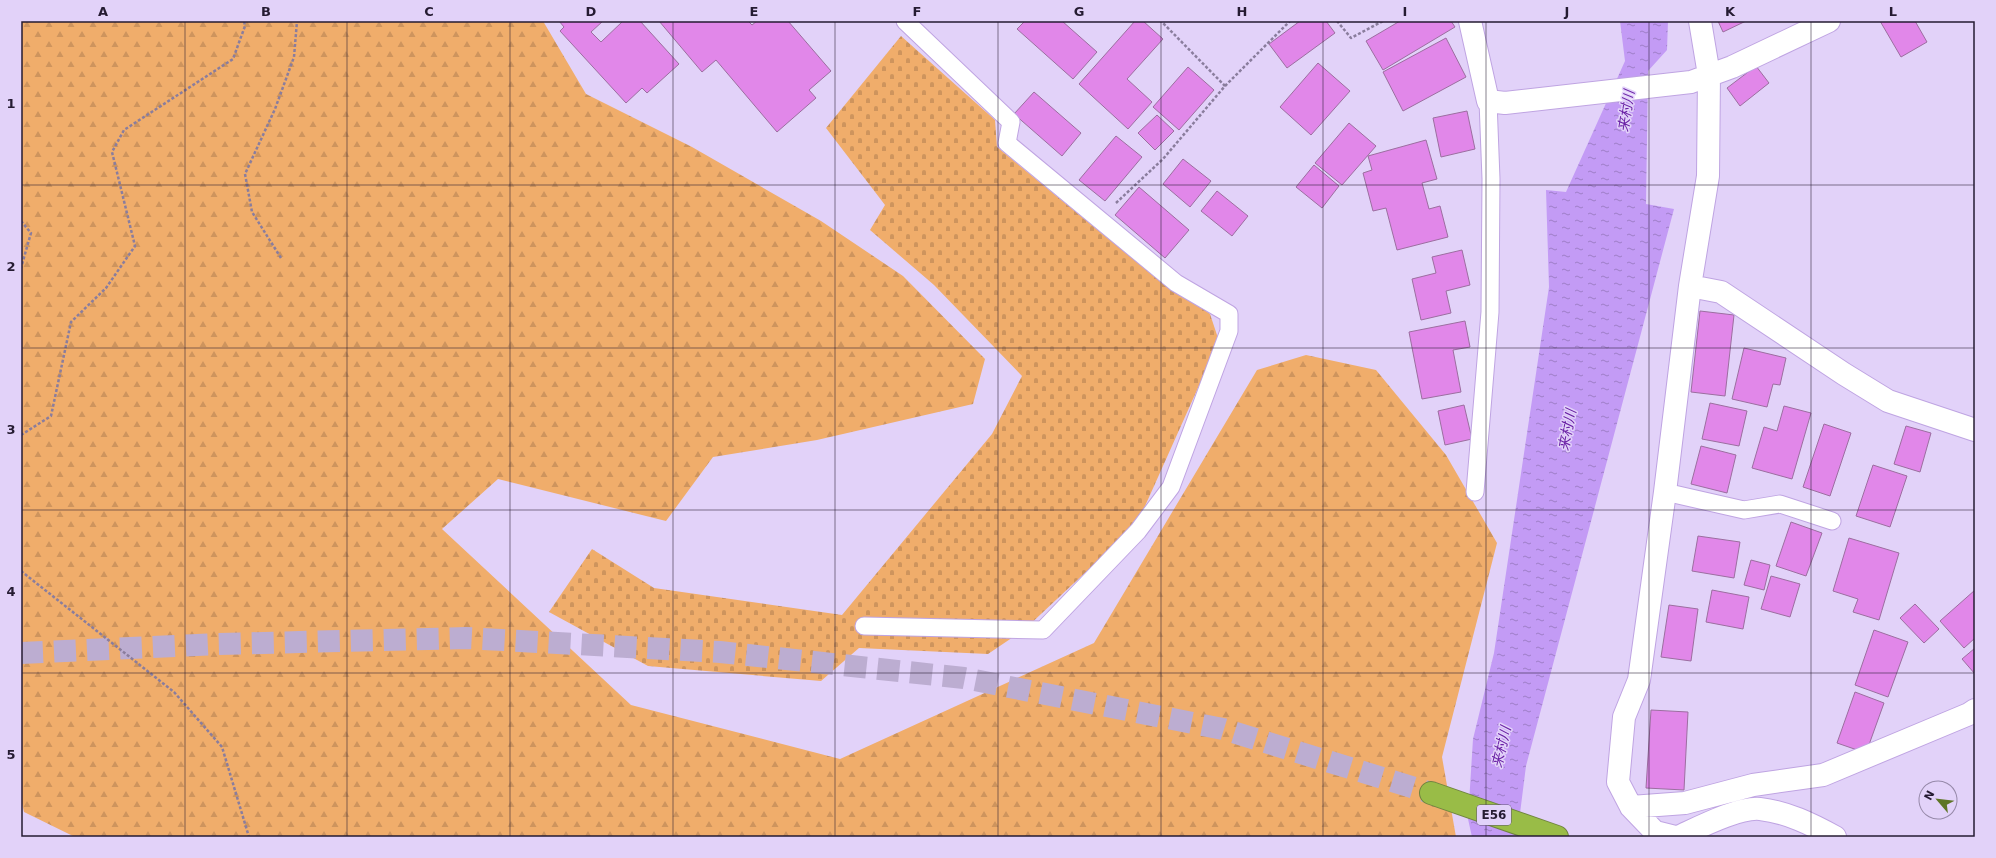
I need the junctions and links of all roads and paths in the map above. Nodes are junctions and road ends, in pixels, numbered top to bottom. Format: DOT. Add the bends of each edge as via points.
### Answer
graph roads {
  1 [pos="244,21"];
  2 [pos="297,21"];
  3 [pos="905,21"];
  4 [pos="1160,21"];
  5 [pos="1290,21"];
  6 [pos="1338,21"];
  7 [pos="1383,21"];
  8 [pos="1470,21"];
  9 [pos="1700,21"];
  10 [pos="1829,21"];
  11 [pos="1700,78"];
  12 [pos="1225,86"];
  13 [pos="1497,102"];
  14 [pos="1099,219"];
  15 [pos="21,221"];
  16 [pos="281,258"];
  17 [pos="21,268"];
  18 [pos="1690,286"];
  19 [pos="1975,430"];
  20 [pos="21,435"];
  21 [pos="1475,492"];
  22 [pos="1665,492"];
  23 [pos="1832,521"];
  24 [pos="21,571"];
  25 [pos="864,626"];
  26 [pos="1975,710"];
  27 [pos="1431,793"];
  28 [pos="1631,807"];
  29 [pos="249,837"];
  30 [pos="1557,837"];
  31 [pos="1675,837"];
  32 [pos="1678,837"];
  33 [pos="1835,837"];
  1 -- 20 [label="path" via="245,26 233,59 124,130 112,152 135,246 106,288 71,322 51,416"];
  2 -- 16 [label="path" via="294,56 275,109 245,174 252,212"];
  3 -- 14 [label="lane" via="1011,122 1007,143"];
  4 -- 12 [label="path"];
  5 -- 12 [label="path"];
  6 -- 7 [label="path" via="1351,38"];
  8 -- 13 [label="street"];
  9 -- 11 [label="street"];
  10 -- 11 [label="street" via="1732,67"];
  11 -- 13 [label="street"];
  11 -- 18 [label="street" via="1708,176"];
  12 -- 14 [label="path" via="1163,159"];
  13 -- 21 [label="lane" via="1491,179 1490,312"];
  14 -- 25 [label="lane" via="1176,283 1229,314 1229,331 1171,487 1138,531 1043,630"];
  15 -- 17 [label="path" via="31,233"];
  18 -- 19 [label="street" via="1720,292 1888,401"];
  18 -- 22 [label="street"];
  22 -- 23 [label="lane" via="1744,510 1780,504"];
  22 -- 28 [label="street" via="1639,680 1624,718 1618,782"];
  24 -- 29 [label="path" via="174,692 222,747"];
  26 -- 28 [label="street" via="1823,775 1753,785 1685,803"];
  27 -- 30 [label="highway, E56"];
  28 -- 31 [label="street" via="1655,832"];
  32 -- 33 [label="street" via="1725,816 1758,809 1798,818"];
}
